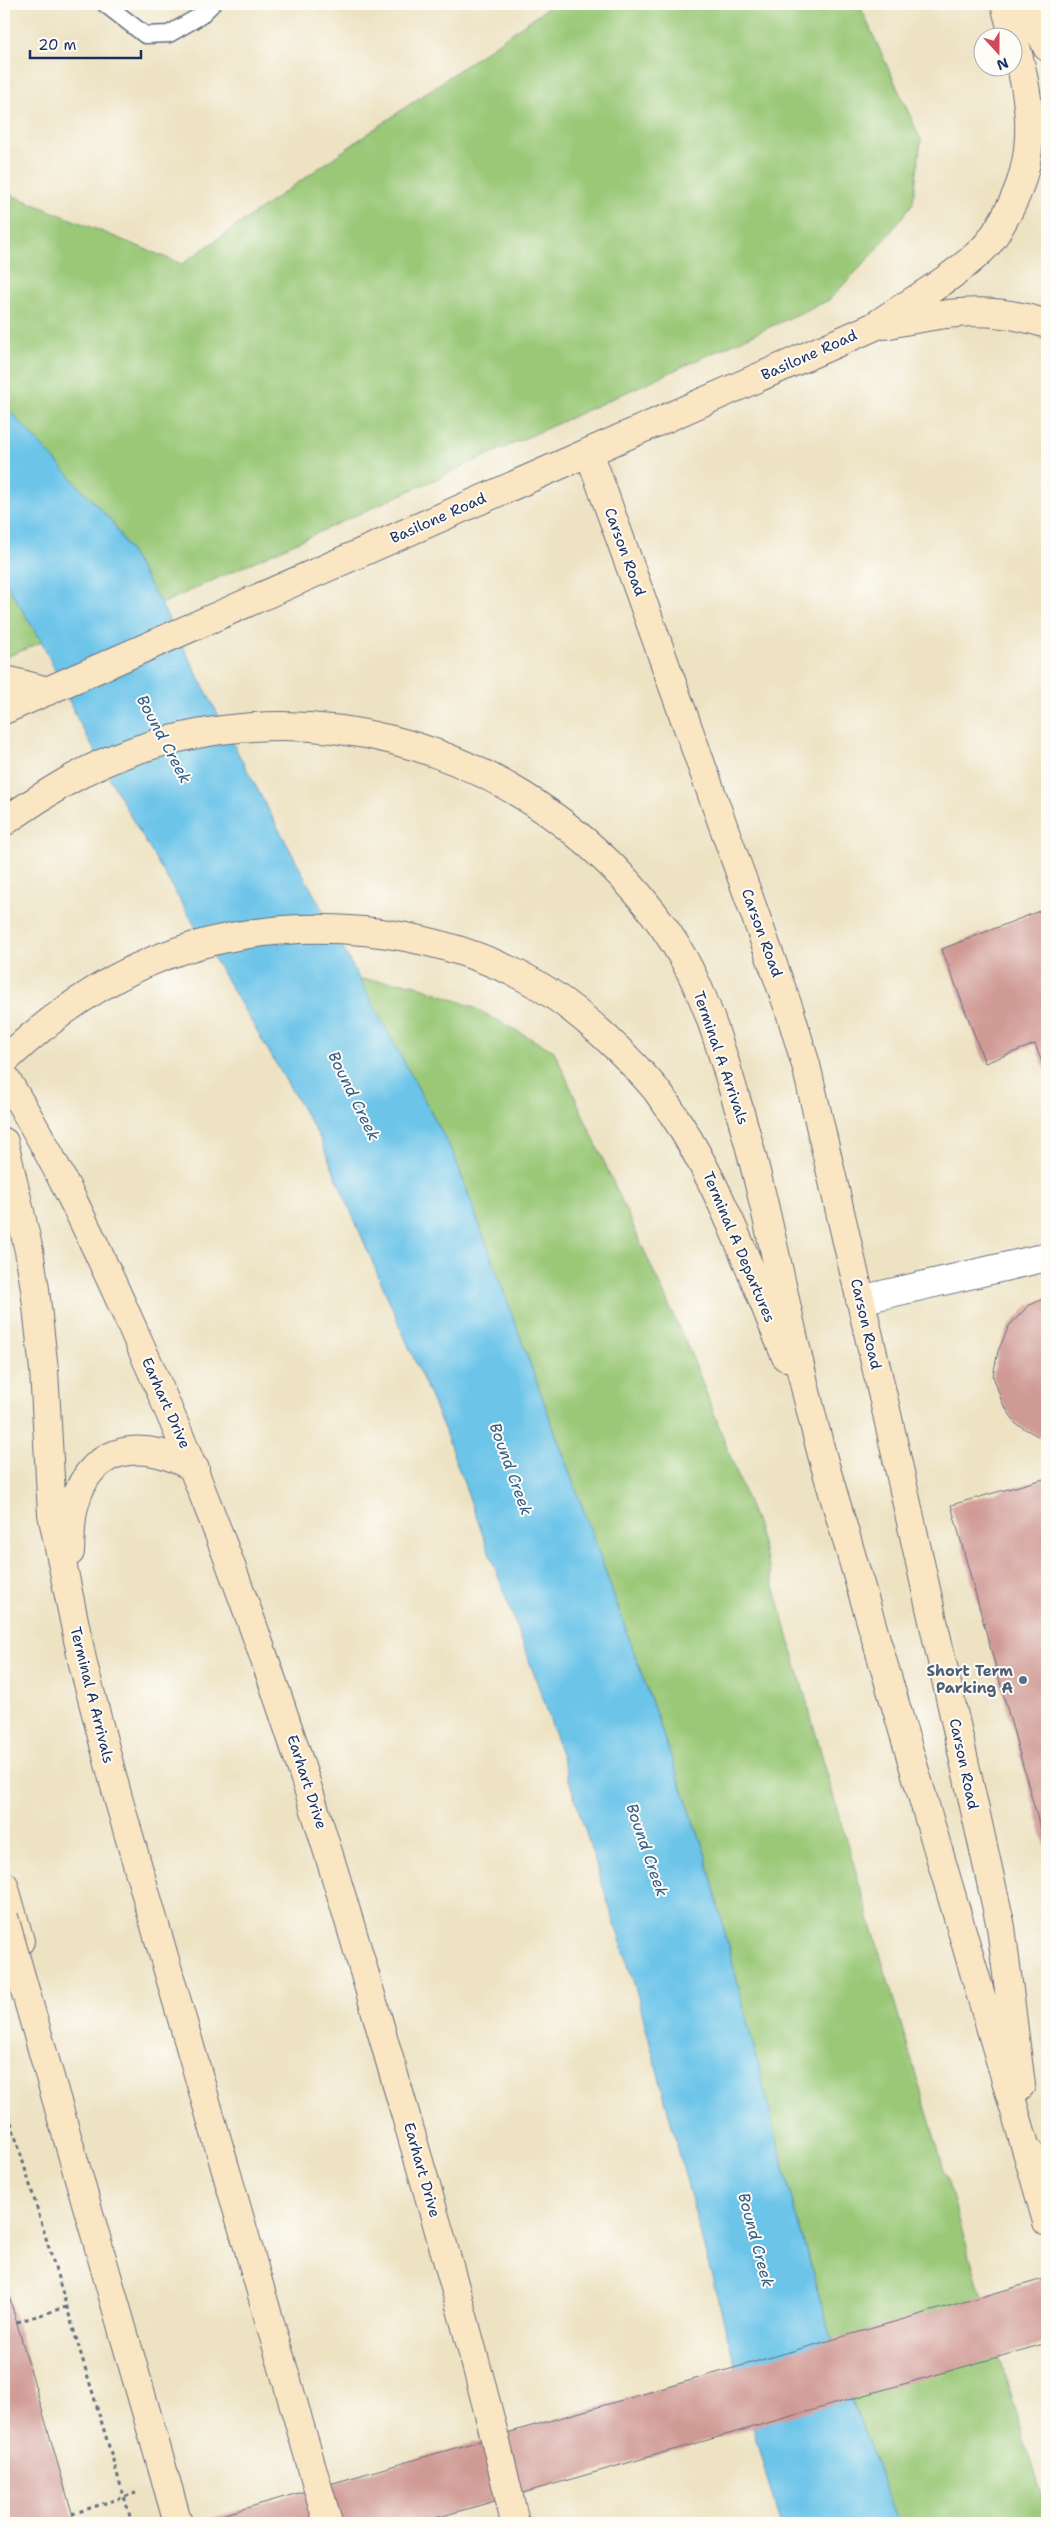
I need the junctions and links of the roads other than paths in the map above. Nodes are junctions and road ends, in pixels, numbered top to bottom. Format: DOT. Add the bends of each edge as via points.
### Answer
graph roads {
  1 [pos="105,4"];
  2 [pos="212,4"];
  3 [pos="1004,4"];
  4 [pos="1028,4"];
  5 [pos="1047,47"];
  6 [pos="1047,324"];
  7 [pos="873,327"];
  8 [pos="589,452"];
  9 [pos="4,682"];
  10 [pos="48,690"];
  11 [pos="4,710"];
  12 [pos="4,822"];
  13 [pos="4,1061"];
  14 [pos="4,1076"];
  15 [pos="4,1142"];
  16 [pos="1047,1257"];
  17 [pos="860,1300"];
  18 [pos="814,1428"];
  19 [pos="195,1469"];
  20 [pos="68,1591"];
  21 [pos="4,1885"];
  22 [pos="4,1917"];
  23 [pos="1032,2169"];
  24 [pos="1047,2222"];
  25 [pos="178,2523"];
  26 [pos="187,2523"];
  27 [pos="328,2523"];
  28 [pos="515,2523"];
  1 -- 2 [label="lane" via="145,36 169,34 200,16"];
  3 -- 7 [label="street" via="1026,82 1031,125 1025,173 1019,192 997,233 982,250"];
  4 -- 5 [label="street"];
  6 -- 7 [label="street" via="979,311 953,312"];
  7 -- 8 [label="street, Basilone Road"];
  8 -- 10 [label="street, Basilone Road"];
  8 -- 17 [label="street, Carson Road" via="790,1012 820,1118"];
  9 -- 10 [label="street"];
  10 -- 11 [label="street, Basilone Road"];
  12 -- 18 [label="street, Terminal A Arrivals" via="64,782 137,750 215,731 264,727 310,728 380,736 463,764 504,783 538,804 623,877 650,908 669,935 700,992 746,1131"];
  13 -- 18 [label="street, Terminal A Departures" via="27,1040 105,984 197,945 262,931 329,928 427,942 470,955 527,979 587,1020 634,1065 674,1117 715,1187"];
  14 -- 19 [label="street, Earhart Drive" via="80,1214"];
  15 -- 20 [label="street, Terminal A Arrivals" via="35,1289 44,1370 52,1514"];
  16 -- 17 [label="street"];
  17 -- 23 [label="street, Carson Road" via="1001,1927"];
  18 -- 23 [label="street"];
  19 -- 20 [label="street" via="172,1457 144,1450 116,1453 94,1467 85,1477 74,1503"];
  19 -- 28 [label="street, Earhart Drive" via="276,1686 332,1859 468,2332"];
  20 -- 27 [label="street, Terminal A Arrivals" via="83,1664 118,1798"];
  21 -- 26 [label="street"];
  22 -- 25 [label="street, bridge"];
  23 -- 24 [label="street, Carson Road"];
}
